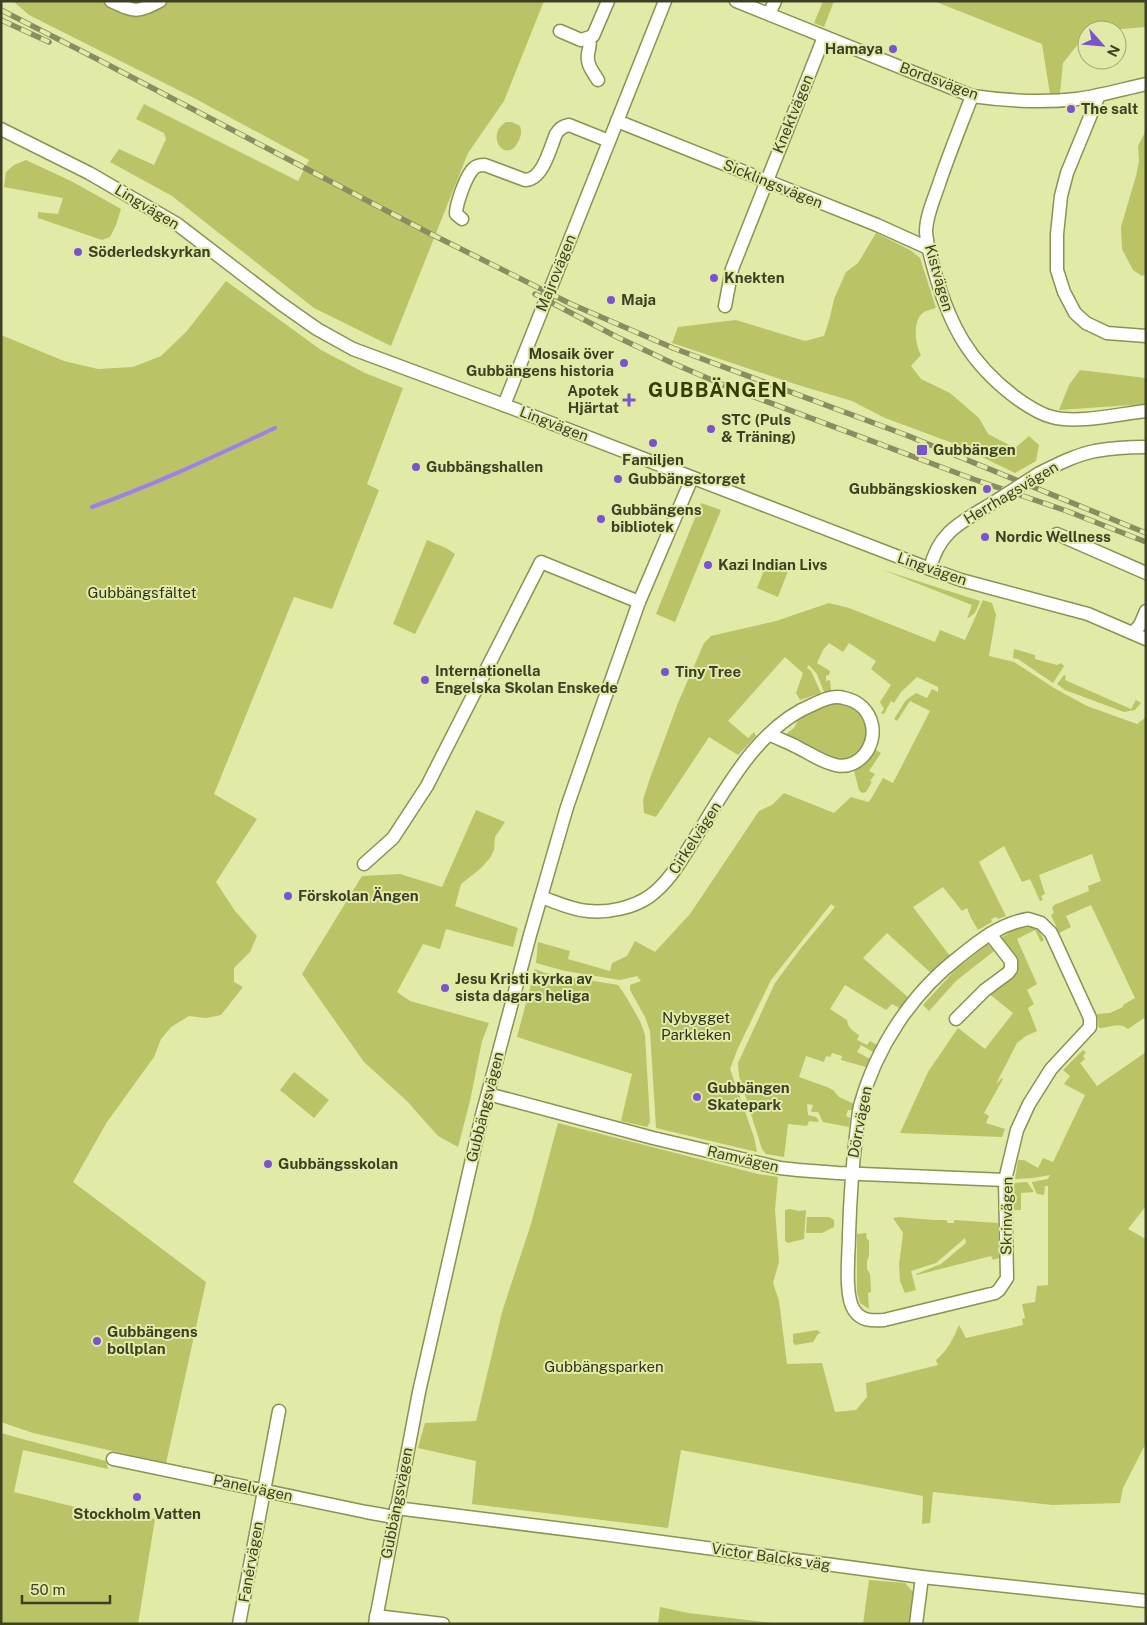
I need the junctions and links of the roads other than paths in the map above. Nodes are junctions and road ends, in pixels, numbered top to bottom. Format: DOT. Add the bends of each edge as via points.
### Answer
graph roads {
  1 [pos="111,1"];
  2 [pos="160,1"];
  3 [pos="608,1"];
  4 [pos="665,1"];
  5 [pos="736,1"];
  6 [pos="775,1"];
  7 [pos="770,14"];
  8 [pos="560,31"];
  9 [pos="824,37"];
  10 [pos="589,39"];
  11 [pos="598,80"];
  12 [pos="1146,84"];
  13 [pos="1098,95"];
  14 [pos="972,96"];
  15 [pos="617,121"];
  16 [pos="1,129"];
  17 [pos="609,141"];
  18 [pos="766,182"];
  19 [pos="462,219"];
  20 [pos="928,248"];
  21 [pos="725,306"];
  22 [pos="1146,336"];
  23 [pos="504,405"];
  24 [pos="1146,411"];
  25 [pos="1146,447"];
  26 [pos="692,478"];
  27 [pos="1057,534"];
  28 [pos="930,569"];
  29 [pos="1146,573"];
  30 [pos="639,602"];
  31 [pos="1146,611"];
  32 [pos="1133,633"];
  33 [pos="1146,639"];
  34 [pos="769,734"];
  35 [pos="364,864"];
  36 [pos="541,897"];
  37 [pos="1041,922"];
  38 [pos="990,934"];
  39 [pos="956,1019"];
  40 [pos="488,1094"];
  41 [pos="851,1173"];
  42 [pos="1005,1180"];
  43 [pos="849,1298"];
  44 [pos="279,1411"];
  45 [pos="113,1459"];
  46 [pos="264,1490"];
  47 [pos="395,1512"];
  48 [pos="922,1577"];
  49 [pos="1146,1601"];
  50 [pos="375,1620"];
  51 [pos="240,1624"];
  52 [pos="443,1624"];
  53 [pos="916,1624"];
  1 -- 2 [label="street" via="140,11"];
  3 -- 10 [label="street"];
  4 -- 15 [label="street, Majrovägen"];
  5 -- 7 [label="street, Bordsvägen"];
  6 -- 7 [label="street"];
  7 -- 9 [label="street, Bordsvägen"];
  8 -- 10 [label="street" via="581,40"];
  9 -- 14 [label="street, Bordsvägen"];
  9 -- 18 [label="street, Knektvägen"];
  10 -- 11 [label="street" via="588,62"];
  12 -- 13 [label="street, Bordsvägen"];
  13 -- 14 [label="street, Bordsvägen" via="1053,101"];
  13 -- 22 [label="street" via="1061,196 1056,234 1057,270 1075,313 1086,323 1106,333"];
  14 -- 20 [label="street, Kistvägen" via="929,214"];
  15 -- 17 [label="street, Majrovägen"];
  15 -- 18 [label="street, Sicklingsvägen"];
  16 -- 23 [label="street, Lingvägen" via="177,224 334,340"];
  17 -- 19 [label="street" via="565,126 556,134 539,174 530,180 485,164 475,167 456,206 456,214"];
  17 -- 23 [label="street, Majrovägen"];
  18 -- 20 [label="street, Sicklingsvägen"];
  18 -- 21 [label="street, Knektvägen" via="732,269"];
  20 -- 24 [label="street, Kistvägen" via="953,326 979,364 1002,387 1050,417 1080,419"];
  23 -- 26 [label="street, Lingvägen"];
  25 -- 28 [label="street, Herrhagsvägen, bridge" via="1095,451 1038,474 949,531 932,556"];
  26 -- 28 [label="street, Lingvägen"];
  26 -- 30 [label="street, Gubbängsvägen"];
  27 -- 29 [label="street"];
  28 -- 32 [label="street, Lingvägen" via="1088,614"];
  30 -- 35 [label="street" via="541,562 427,786 392,838"];
  30 -- 36 [label="street, Gubbängsvägen" via="570,798"];
  31 -- 32 [label="street"];
  32 -- 33 [label="street, Lingvägen"];
  34 -- 34 [label="street, Cirkelvägen" via="834,766 853,763 861,758 871,743 873,732 864,708 851,700 835,697 796,712"];
  34 -- 36 [label="street, Cirkelvägen" via="741,766 671,876 649,896 618,909 588,911"];
  36 -- 40 [label="street, Gubbängsvägen"];
  37 -- 38 [label="street, Dörrvägen" via="1028,919 1013,921"];
  37 -- 42 [label="street, Skrinvägen" via="1057,945 1090,1018 1090,1027 1051,1069 1029,1104 1017,1130"];
  38 -- 39 [label="street" via="1011,961 1011,969"];
  38 -- 41 [label="street, Dörrvägen" via="948,965 916,998 884,1046 870,1074 860,1108"];
  40 -- 41 [label="street, Ramvägen" via="760,1163 798,1170"];
  40 -- 47 [label="street, Gubbängsvägen" via="419,1392"];
  41 -- 42 [label="street, Ramvägen"];
  41 -- 43 [label="street, Dörrvägen"];
  42 -- 43 [label="street, Skrinvägen" via="1007,1278 999,1290 876,1320 858,1316"];
  44 -- 46 [label="street, Fanérvägen"];
  45 -- 46 [label="street, Panelvägen"];
  46 -- 47 [label="street, Panelvägen" via="366,1512"];
  46 -- 51 [label="street, Fanérvägen"];
  47 -- 48 [label="street, Victor Balcks väg" via="603,1534"];
  47 -- 50 [label="street, Gubbängsvägen"];
  48 -- 49 [label="street, Victor Balcks väg"];
  48 -- 53 [label="street"];
  50 -- 52 [label="street"];
}
